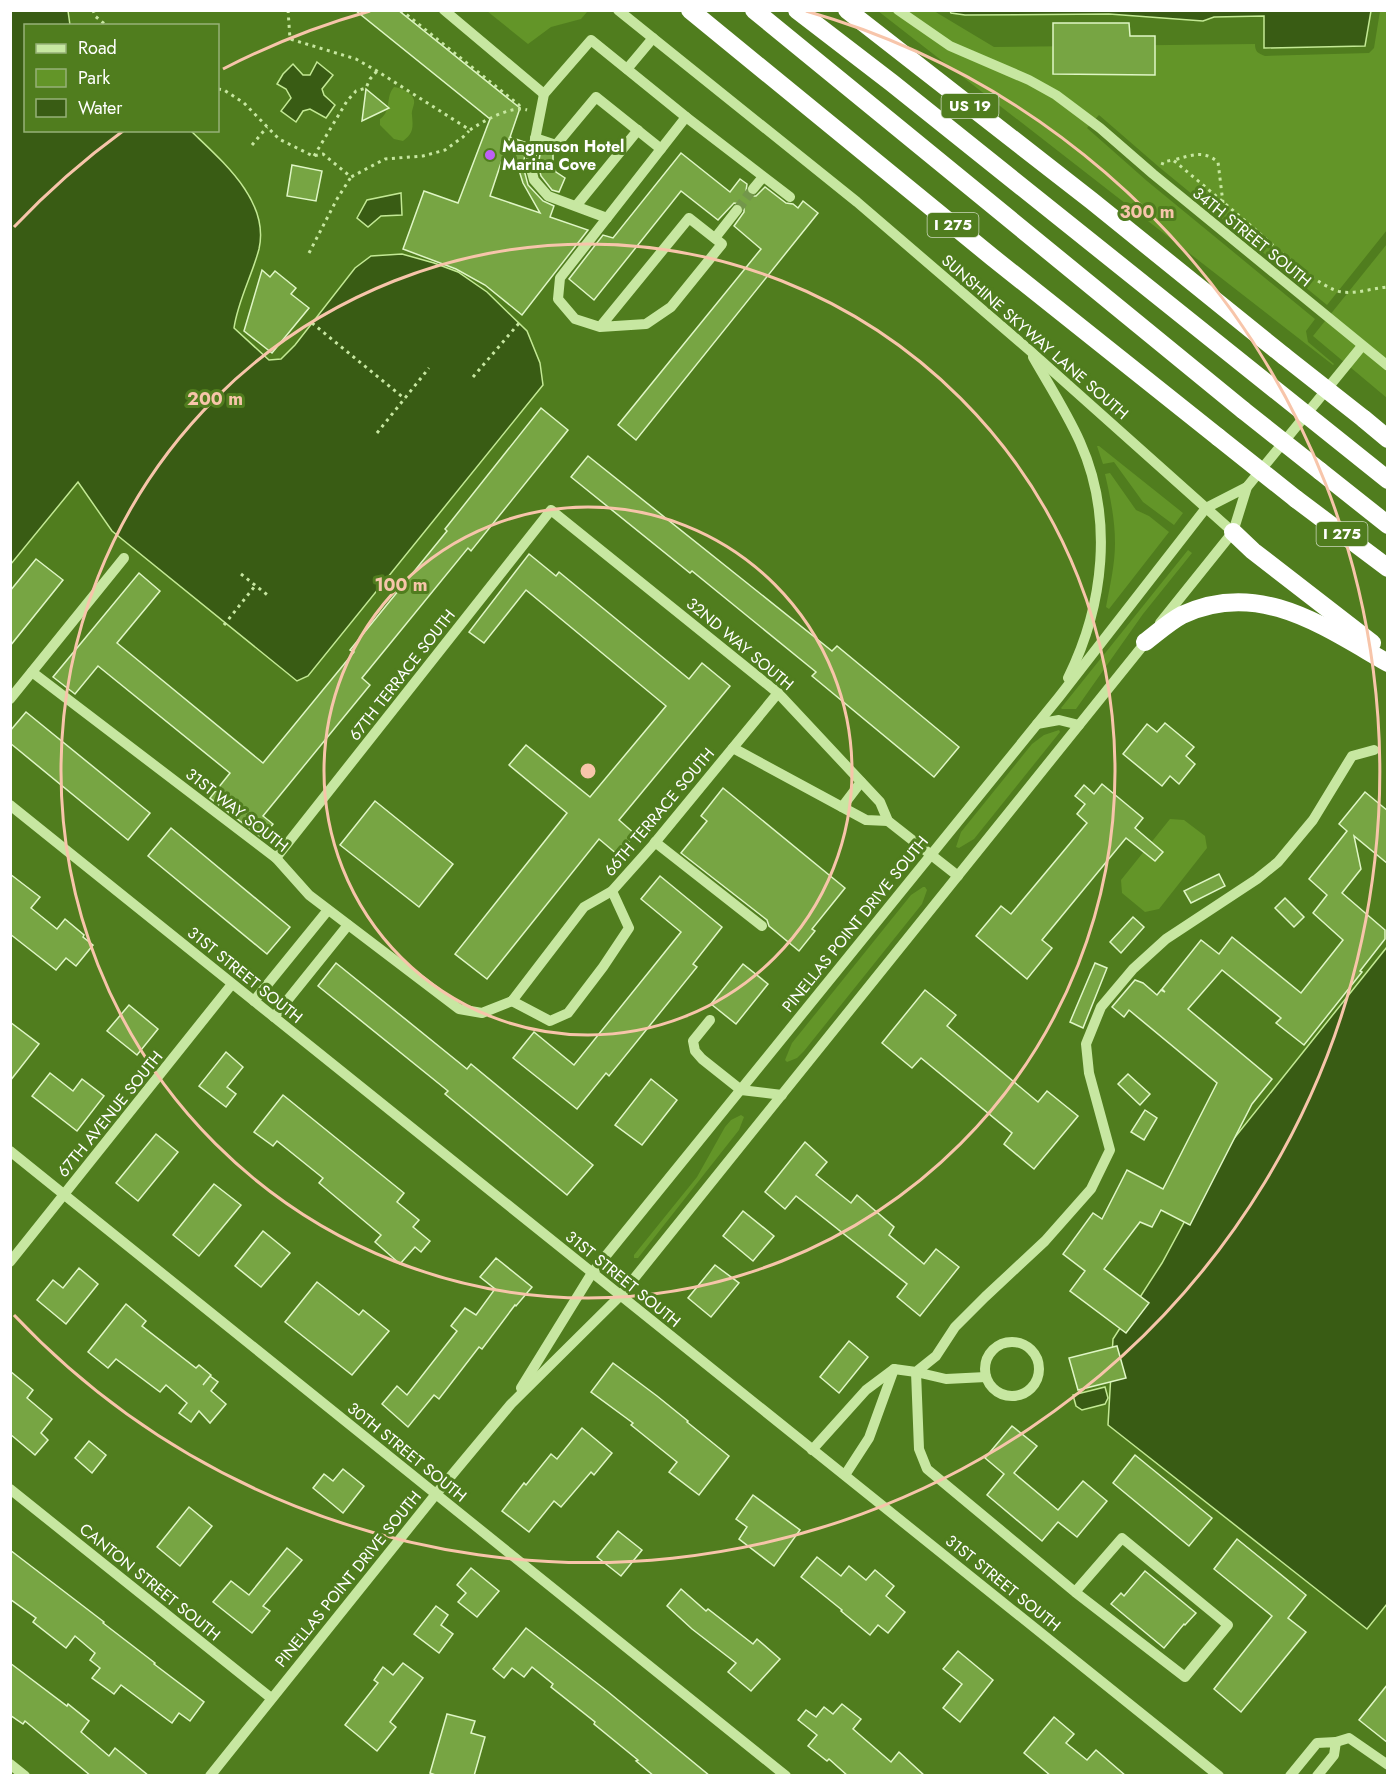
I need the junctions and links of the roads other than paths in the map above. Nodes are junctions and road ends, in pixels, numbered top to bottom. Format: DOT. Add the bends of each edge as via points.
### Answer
graph roads {
  1 [pos="444,10"];
  2 [pos="618,10"];
  3 [pos="690,10"];
  4 [pos="754,10"];
  5 [pos="797,10"];
  6 [pos="847,10"];
  7 [pos="898,10"];
  8 [pos="653,38"];
  9 [pos="627,69"];
  10 [pos="544,94"];
  11 [pos="686,117"];
  12 [pos="638,130"];
  13 [pos="535,138"];
  14 [pos="662,149"];
  15 [pos="764,177"];
  16 [pos="753,189"];
  17 [pos="790,197"];
  18 [pos="576,207"];
  19 [pos="737,210"];
  20 [pos="607,219"];
  21 [pos="715,238"];
  22 [pos="600,327"];
  23 [pos="1362,346"];
  24 [pos="1028,349"];
  25 [pos="1388,366"];
  26 [pos="1305,415"];
  27 [pos="1388,439"];
  28 [pos="1388,480"];
  29 [pos="1247,487"];
  30 [pos="1206,508"];
  31 [pos="551,510"];
  32 [pos="1388,525"];
  33 [pos="1233,532"];
  34 [pos="124,558"];
  35 [pos="1388,568"];
  36 [pos="1145,642"];
  37 [pos="1388,656"];
  38 [pos="1388,663"];
  39 [pos="32,672"];
  40 [pos="778,693"];
  41 [pos="1059,697"];
  42 [pos="10,699"];
  43 [pos="1037,724"];
  44 [pos="1079,725"];
  45 [pos="733,748"];
  46 [pos="1374,750"];
  47 [pos="861,782"];
  48 [pos="10,805"];
  49 [pos="842,807"];
  50 [pos="888,821"];
  51 [pos="656,842"];
  52 [pos="930,854"];
  53 [pos="276,858"];
  54 [pos="958,876"];
  55 [pos="612,891"];
  56 [pos="328,910"];
  57 [pos="348,925"];
  58 [pos="762,926"];
  59 [pos="232,984"];
  60 [pos="254,1001"];
  61 [pos="512,1001"];
  62 [pos="274,1017"];
  63 [pos="710,1020"];
  64 [pos="741,1090"];
  65 [pos="782,1095"];
  66 [pos="10,1151"];
  67 [pos="65,1195"];
  68 [pos="10,1262"];
  69 [pos="592,1273"];
  70 [pos="620,1296"];
  71 [pos="894,1369"];
  72 [pos="916,1372"];
  73 [pos="986,1377"];
  74 [pos="511,1404"];
  75 [pos="812,1450"];
  76 [pos="845,1475"];
  77 [pos="10,1489"];
  78 [pos="436,1494"];
  79 [pos="1075,1592"];
  80 [pos="271,1698"];
  81 [pos="1336,1742"];
  82 [pos="10,1764"];
  83 [pos="1387,1765"];
  84 [pos="25,1776"];
  85 [pos="210,1776"];
  86 [pos="786,1776"];
  87 [pos="1219,1776"];
  88 [pos="1290,1776"];
  89 [pos="1317,1776"];
  1 -- 10 [label="street"];
  2 -- 8 [label="street, SUNSHINE SKYWAY LANE SOUTH"];
  3 -- 35 [label="highway, I 275, bridge" via="992,257"];
  4 -- 32 [label="highway, I 275, bridge"];
  5 -- 26 [label="highway"];
  6 -- 27 [label="highway, US 19, bridge"];
  7 -- 23 [label="street, 34TH STREET SOUTH" via="950,46 1056,95"];
  8 -- 9 [label="street"];
  8 -- 24 [label="street, SUNSHINE SKYWAY LANE SOUTH" via="857,202"];
  9 -- 10 [label="street" via="591,40"];
  9 -- 11 [label="street"];
  10 -- 13 [label="street"];
  11 -- 14 [label="street"];
  11 -- 15 [label="street"];
  12 -- 13 [label="street" via="596,97 556,145"];
  12 -- 14 [label="street"];
  12 -- 18 [label="street"];
  13 -- 18 [label="street" via="530,165 534,180 548,196"];
  14 -- 20 [label="street"];
  15 -- 16 [label="street"];
  15 -- 17 [label="street"];
  18 -- 20 [label="street"];
  19 -- 21 [label="street"];
  20 -- 22 [label="street" via="560,278 558,299 575,319"];
  21 -- 22 [label="street" via="722,244 671,307 646,324"];
  21 -- 22 [label="street" via="688,218"];
  23 -- 25 [label="street, 34TH STREET SOUTH"];
  23 -- 26 [label="street, PINELLAS POINT DRIVE SOUTH"];
  24 -- 30 [label="street, SUNSHINE SKYWAY LANE SOUTH"];
  24 -- 41 [label="street" via="1080,442 1100,521 1101,561 1095,599"];
  26 -- 28 [label="highway"];
  26 -- 29 [label="street, PINELLAS POINT DRIVE SOUTH"];
  29 -- 30 [label="street, PINELLAS POINT DRIVE SOUTH"];
  29 -- 33 [label="street, PINELLAS POINT DRIVE SOUTH"];
  30 -- 33 [label="street, SUNSHINE SKYWAY LANE SOUTH"];
  30 -- 41 [label="street, PINELLAS POINT DRIVE SOUTH"];
  31 -- 40 [label="street, 32ND WAY SOUTH"];
  31 -- 53 [label="street, 67TH TERRACE SOUTH"];
  33 -- 36 [label="street, PINELLAS POINT DRIVE SOUTH"];
  33 -- 37 [label="highway"];
  34 -- 39 [label="street"];
  36 -- 38 [label="highway" via="1180,616 1200,608 1256,602 1312,620"];
  36 -- 44 [label="street, PINELLAS POINT DRIVE SOUTH"];
  39 -- 42 [label="street"];
  39 -- 53 [label="street, 31ST WAY SOUTH"];
  40 -- 45 [label="street, 66TH TERRACE SOUTH"];
  40 -- 47 [label="street, 32ND WAY SOUTH"];
  41 -- 43 [label="street, PINELLAS POINT DRIVE SOUTH"];
  43 -- 44 [label="street" via="1059,720"];
  43 -- 52 [label="street, PINELLAS POINT DRIVE SOUTH"];
  44 -- 54 [label="street, PINELLAS POINT DRIVE SOUTH"];
  45 -- 49 [label="street, 32ND WAY SOUTH"];
  45 -- 51 [label="street, 66TH TERRACE SOUTH"];
  46 -- 72 [label="street" via="1352,756 1313,820 1278,862 1166,939 1101,1006 1086,1044 1089,1073 1110,1150 1091,1189 1045,1241 955,1327 936,1356"];
  47 -- 49 [label="street"];
  47 -- 50 [label="street, 32ND WAY SOUTH" via="880,802"];
  48 -- 59 [label="street, 31ST STREET SOUTH"];
  49 -- 50 [label="street, 32ND WAY SOUTH" via="866,820"];
  50 -- 52 [label="street, 32ND WAY SOUTH"];
  51 -- 55 [label="street, 66TH TERRACE SOUTH"];
  51 -- 58 [label="street"];
  52 -- 54 [label="street, 32ND WAY SOUTH"];
  52 -- 64 [label="street, PINELLAS POINT DRIVE SOUTH"];
  53 -- 56 [label="street, 31ST WAY SOUTH" via="309,896"];
  54 -- 65 [label="street, PINELLAS POINT DRIVE SOUTH"];
  55 -- 61 [label="street, 66TH TERRACE SOUTH" via="584,907"];
  55 -- 61 [label="street" via="629,928 568,1014 550,1021"];
  56 -- 57 [label="street, 31ST WAY SOUTH"];
  56 -- 60 [label="street"];
  57 -- 61 [label="street, 31ST WAY SOUTH" via="459,1009 482,1013"];
  57 -- 62 [label="street"];
  59 -- 60 [label="street, 31ST STREET SOUTH"];
  59 -- 67 [label="street, 67TH AVENUE SOUTH"];
  60 -- 62 [label="street, 31ST STREET SOUTH"];
  62 -- 69 [label="street, 31ST STREET SOUTH"];
  63 -- 64 [label="street" via="693,1041 695,1051"];
  64 -- 65 [label="street"];
  64 -- 69 [label="street, PINELLAS POINT DRIVE SOUTH"];
  65 -- 70 [label="street, PINELLAS POINT DRIVE SOUTH"];
  66 -- 67 [label="street, 30TH STREET SOUTH"];
  67 -- 68 [label="street, 67TH AVENUE SOUTH"];
  67 -- 78 [label="street, 30TH STREET SOUTH"];
  69 -- 70 [label="street, 31ST STREET SOUTH"];
  69 -- 74 [label="street, PINELLAS POINT DRIVE SOUTH"];
  70 -- 74 [label="street, PINELLAS POINT DRIVE SOUTH"];
  70 -- 75 [label="street, 31ST STREET SOUTH"];
  71 -- 72 [label="street"];
  71 -- 75 [label="street" via="866,1390"];
  71 -- 76 [label="street" via="869,1438"];
  72 -- 73 [label="street" via="946,1379"];
  72 -- 79 [label="street" via="919,1449 927,1468"];
  73 -- 73 [label="street" via="986,1360 1005,1342 1022,1343 1036,1354 1040,1372 1031,1389 1023,1394 1005,1396"];
  74 -- 78 [label="street, PINELLAS POINT DRIVE SOUTH"];
  75 -- 76 [label="street, 31ST STREET SOUTH"];
  76 -- 87 [label="street, 31ST STREET SOUTH"];
  77 -- 80 [label="street, CANTON STREET SOUTH"];
  78 -- 80 [label="street, PINELLAS POINT DRIVE SOUTH"];
  78 -- 86 [label="street, 30TH STREET SOUTH"];
  79 -- 79 [label="street" via="1122,1538 1228,1625 1185,1677"];
  80 -- 85 [label="street, PINELLAS POINT DRIVE SOUTH"];
  81 -- 83 [label="street" via="1348,1738"];
  81 -- 88 [label="street" via="1317,1743"];
  81 -- 89 [label="street" via="1334,1755"];
  82 -- 84 [label="street"];
}
